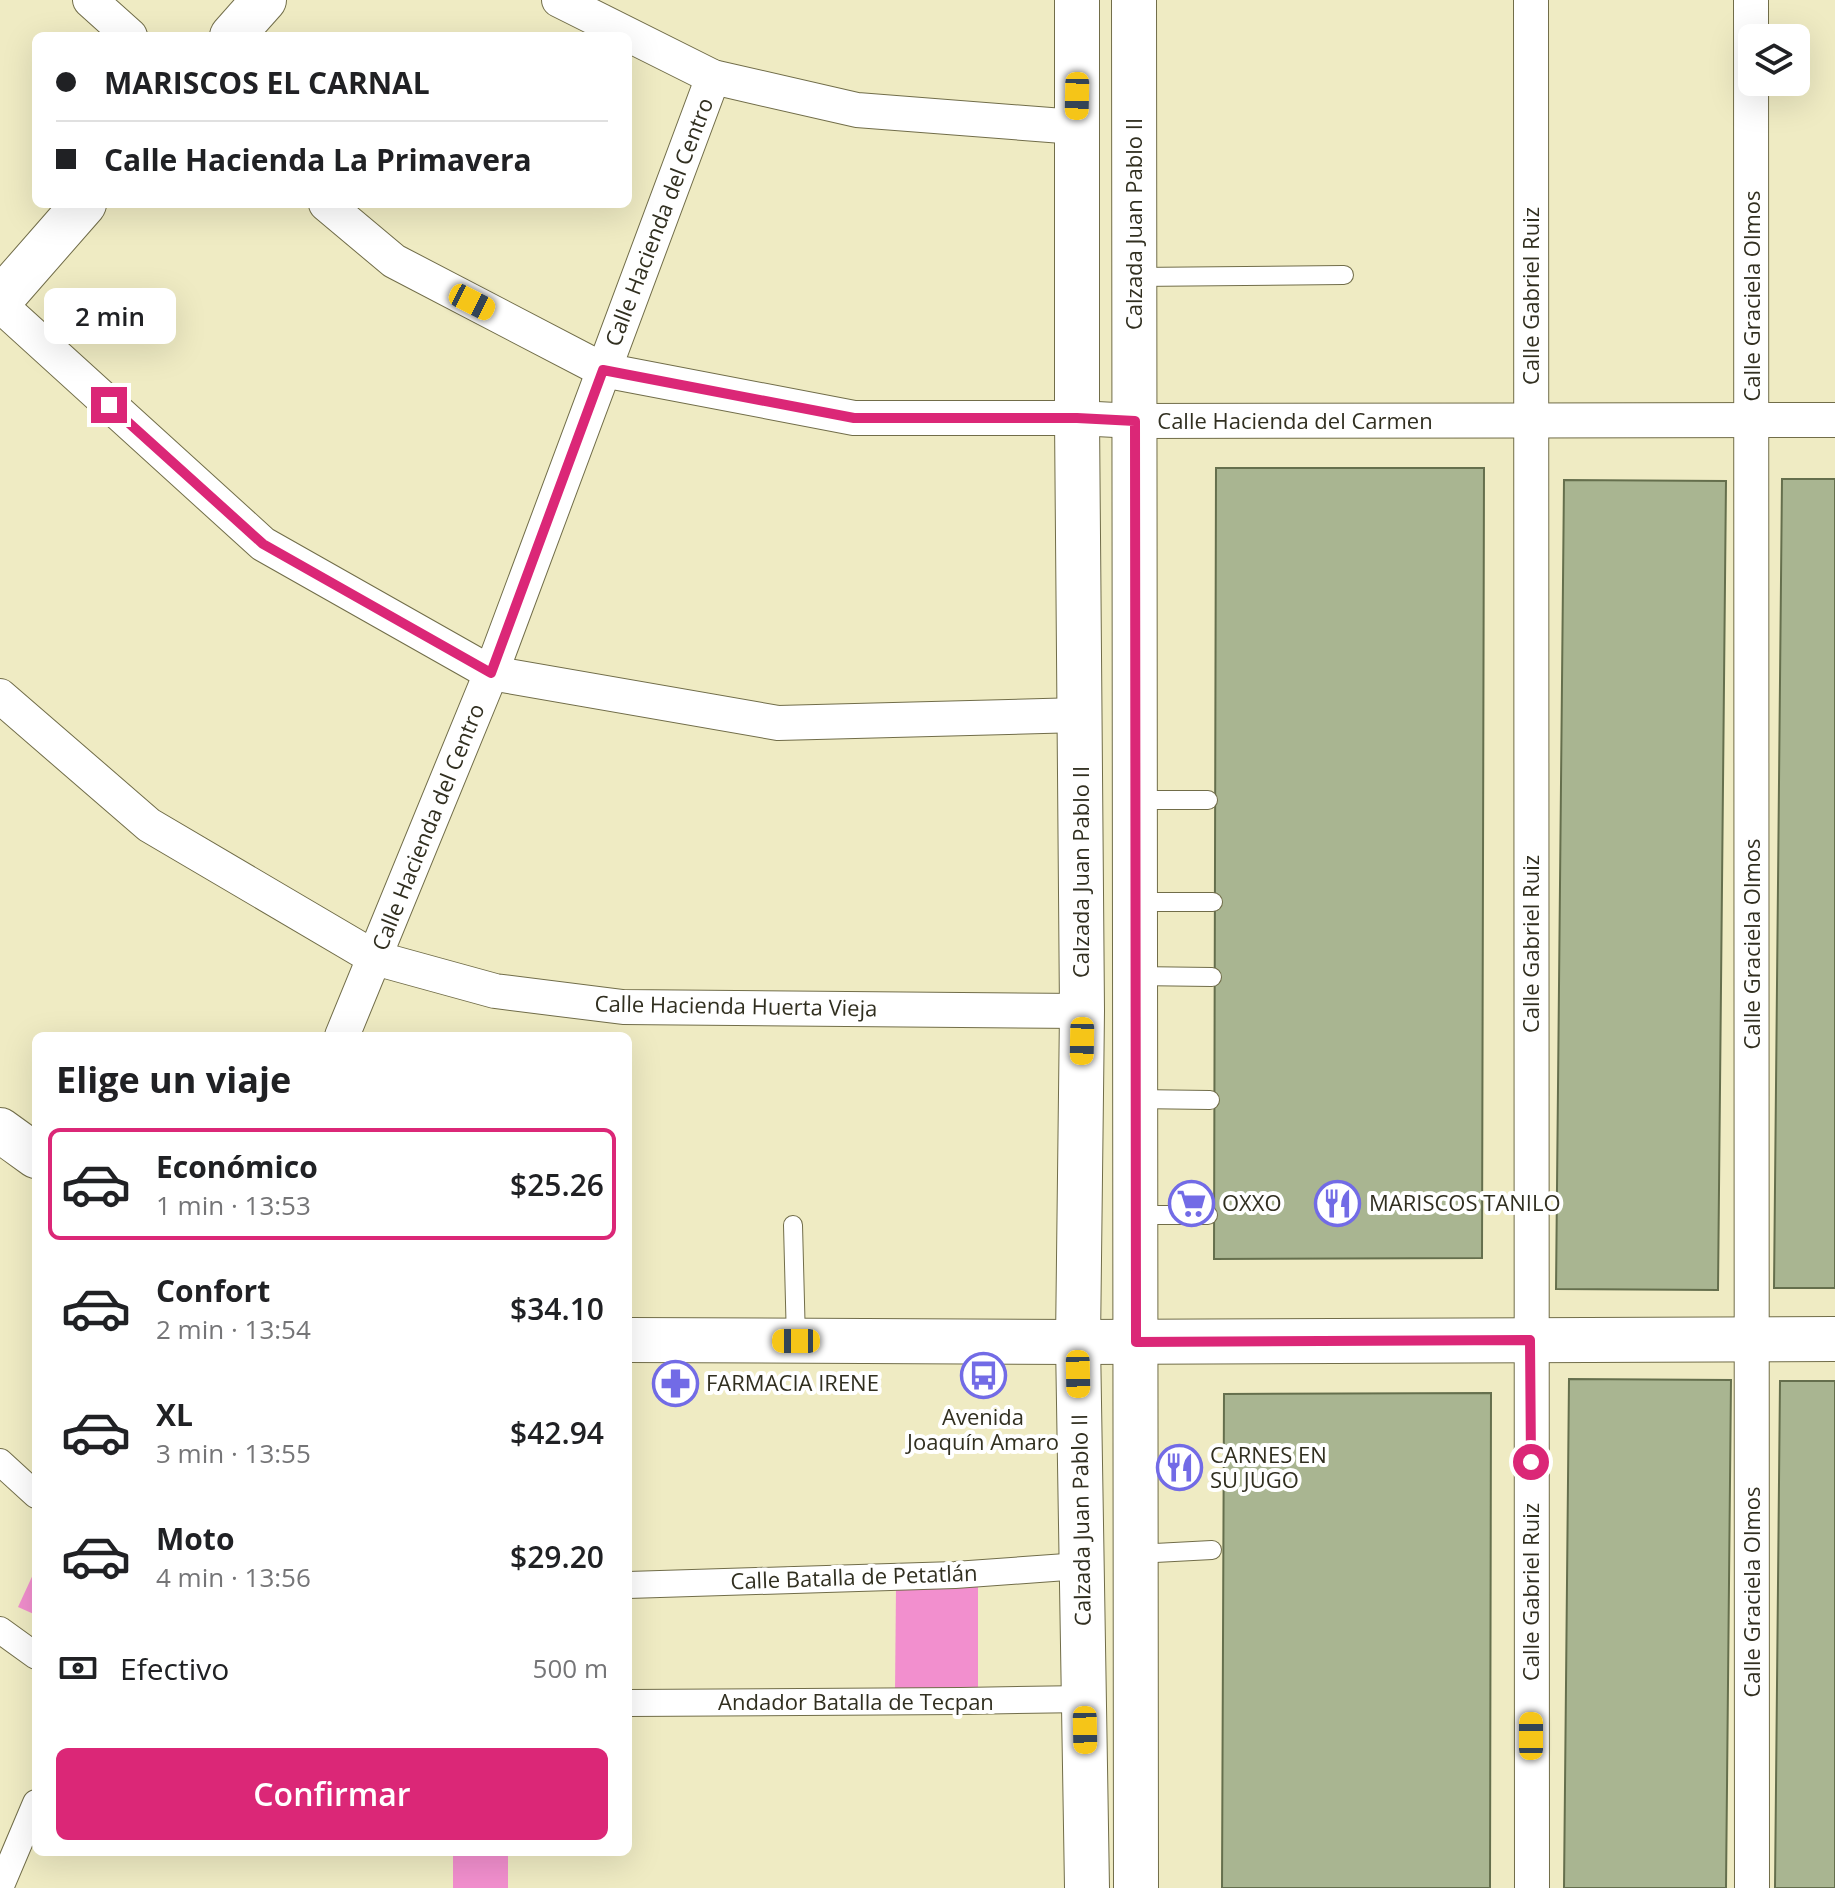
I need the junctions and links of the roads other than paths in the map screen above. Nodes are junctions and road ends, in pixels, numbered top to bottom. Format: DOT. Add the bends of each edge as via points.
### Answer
graph roads {
  1 [pos="90,0"];
  2 [pos="264,0"];
  3 [pos="559,0"];
  4 [pos="1077,0"];
  5 [pos="1134,0"];
  6 [pos="1531,0"];
  7 [pos="1751,0"];
  8 [pos="126,32"];
  9 [pos="236,32"];
  10 [pos="623,32"];
  11 [pos="632,36"];
  12 [pos="713,77"];
  13 [pos="1076,127"];
  14 [pos="81,208"];
  15 [pos="331,208"];
  16 [pos="1344,275"];
  17 [pos="1135,277"];
  18 [pos="0,302"];
  19 [pos="603,370"];
  20 [pos="1077,418"];
  21 [pos="1531,420"];
  22 [pos="1752,420"];
  23 [pos="1835,420"];
  24 [pos="1135,421"];
  25 [pos="491,673"];
  26 [pos="0,696"];
  27 [pos="1080,715"];
  28 [pos="1135,800"];
  29 [pos="1208,800"];
  30 [pos="1135,902"];
  31 [pos="1213,902"];
  32 [pos="375,958"];
  33 [pos="1135,976"];
  34 [pos="1212,977"];
  35 [pos="1082,1011"];
  36 [pos="344,1032"];
  37 [pos="1135,1099"];
  38 [pos="1210,1100"];
  39 [pos="0,1130"];
  40 [pos="32,1153"];
  41 [pos="1135,1215"];
  42 [pos="1208,1215"];
  43 [pos="793,1225"];
  44 [pos="1752,1339"];
  45 [pos="1835,1339"];
  46 [pos="632,1340"];
  47 [pos="1530,1340"];
  48 [pos="796,1341"];
  49 [pos="1078,1342"];
  50 [pos="1136,1342"];
  51 [pos="0,1462"];
  52 [pos="32,1491"];
  53 [pos="1212,1550"];
  54 [pos="1136,1554"];
  55 [pos="1080,1566"];
  56 [pos="632,1585"];
  57 [pos="0,1630"];
  58 [pos="32,1653"];
  59 [pos="1085,1699"];
  60 [pos="632,1703"];
  61 [pos="32,1812"];
  62 [pos="0,1888"];
  63 [pos="1087,1888"];
  64 [pos="1136,1888"];
  65 [pos="1532,1888"];
  66 [pos="1752,1888"];
  1 -- 8 [label="street"];
  2 -- 9 [label="main road"];
  3 -- 10 [label="street"];
  4 -- 13 [label="main road, Calzada Juan Pablo II"];
  5 -- 17 [label="main road, Calzada Juan Pablo II"];
  6 -- 21 [label="street, Calle Gabriel Ruiz"];
  7 -- 22 [label="street, Calle Graciela Olmos"];
  11 -- 12 [label="street"];
  12 -- 13 [label="street" via="857,110"];
  12 -- 19 [label="street, Calle Hacienda del Centro"];
  13 -- 20 [label="main road, Calzada Juan Pablo II"];
  14 -- 18 [label="main road"];
  15 -- 19 [label="street, Calle Hacienda del Carmen" via="394,261"];
  16 -- 17 [label="lane"];
  17 -- 24 [label="main road, Calzada Juan Pablo II"];
  18 -- 25 [label="street" via="263,544"];
  19 -- 20 [label="street, Calle Hacienda del Carmen" via="854,418"];
  19 -- 25 [label="street, Calle Hacienda del Centro"];
  20 -- 24 [label="street, Calle Hacienda del Carmen"];
  20 -- 27 [label="main road, Calzada Juan Pablo II"];
  21 -- 22 [label="street, Calle Hacienda del Carmen"];
  21 -- 24 [label="street, Calle Hacienda del Carmen"];
  21 -- 47 [label="street, Calle Gabriel Ruiz"];
  22 -- 23 [label="street, Calle Hacienda del Carmen"];
  22 -- 44 [label="street, Calle Graciela Olmos"];
  24 -- 28 [label="main road, Calzada Juan Pablo II"];
  25 -- 27 [label="street" via="778,723"];
  25 -- 32 [label="street, Calle Hacienda del Centro"];
  26 -- 32 [label="street, Calle Hacienda Huerta Vieja" via="149,825"];
  27 -- 35 [label="main road, Calzada Juan Pablo II"];
  28 -- 29 [label="lane"];
  28 -- 30 [label="main road, Calzada Juan Pablo II"];
  30 -- 31 [label="lane"];
  30 -- 33 [label="main road, Calzada Juan Pablo II"];
  32 -- 35 [label="street, Calle Hacienda Huerta Vieja" via="495,991 623,1007"];
  32 -- 36 [label="street, Calle Hacienda del Centro"];
  33 -- 34 [label="lane"];
  33 -- 37 [label="main road, Calzada Juan Pablo II"];
  35 -- 49 [label="main road, Calzada Juan Pablo II"];
  37 -- 38 [label="lane"];
  37 -- 41 [label="main road, Calzada Juan Pablo II"];
  39 -- 40 [label="main road"];
  41 -- 42 [label="lane"];
  41 -- 50 [label="main road, Calzada Juan Pablo II"];
  43 -- 48 [label="lane"];
  44 -- 45 [label="main road"];
  44 -- 47 [label="main road"];
  44 -- 66 [label="street, Calle Graciela Olmos"];
  46 -- 48 [label="main road"];
  47 -- 50 [label="main road"];
  47 -- 65 [label="street, Calle Gabriel Ruiz"];
  48 -- 49 [label="main road"];
  49 -- 50 [label="main road"];
  49 -- 55 [label="main road, Calzada Juan Pablo II"];
  50 -- 54 [label="main road, Calzada Juan Pablo II"];
  51 -- 52 [label="street"];
  53 -- 54 [label="lane"];
  54 -- 64 [label="main road, Calzada Juan Pablo II"];
  55 -- 56 [label="street, Calle Batalla de Petatlán"];
  55 -- 59 [label="main road, Calzada Juan Pablo II"];
  57 -- 58 [label="street"];
  59 -- 60 [label="street, Andador Batalla de Tecpan"];
  59 -- 63 [label="main road, Calzada Juan Pablo II"];
  61 -- 62 [label="street"];
}
